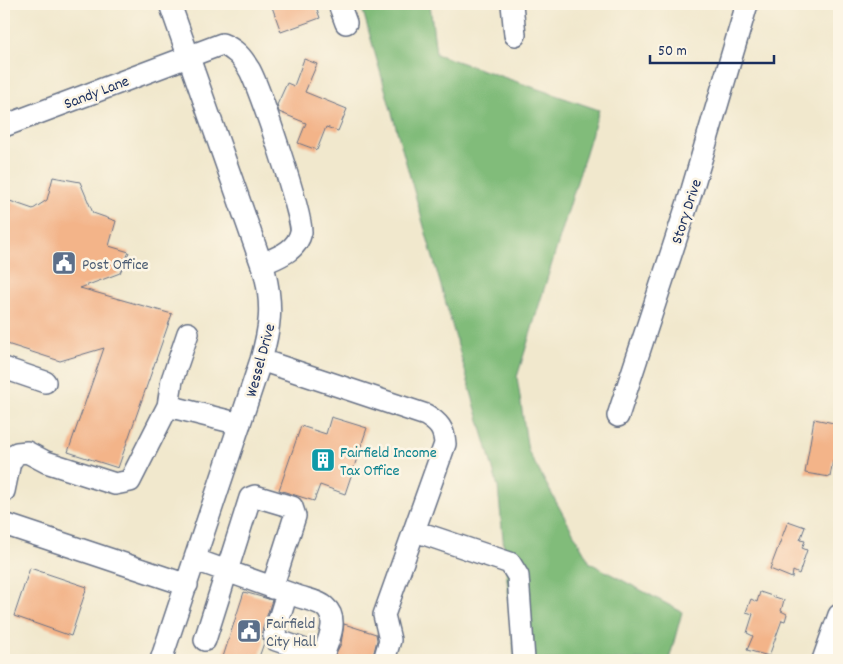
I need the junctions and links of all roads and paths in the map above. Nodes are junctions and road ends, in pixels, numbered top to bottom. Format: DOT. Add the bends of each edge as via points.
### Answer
graph roads {
  1 [pos="170,4"];
  2 [pos="512,4"];
  3 [pos="747,4"];
  4 [pos="515,35"];
  5 [pos="188,55"];
  6 [pos="4,126"];
  7 [pos="262,264"];
  8 [pos="188,333"];
  9 [pos="261,360"];
  10 [pos="4,368"];
  11 [pos="44,382"];
  12 [pos="168,406"];
  13 [pos="618,416"];
  14 [pos="240,424"];
  15 [pos="4,491"];
  16 [pos="4,524"];
  17 [pos="415,531"];
  18 [pos="196,560"];
  19 [pos="226,571"];
  20 [pos="187,584"];
  21 [pos="839,615"];
  22 [pos="205,640"];
  23 [pos="161,660"];
  24 [pos="384,660"];
  25 [pos="524,660"];
  26 [pos="823,660"];
  1 -- 5 [label="street, Wessel Drive"];
  2 -- 4 [label="street"];
  3 -- 13 [label="street, Story Drive" via="692,190"];
  5 -- 6 [label="street, Sandy Lane"];
  5 -- 7 [label="street, Wessel Drive"];
  5 -- 7 [label="street, Sandy Lane" via="222,44 235,49 250,70 296,201 301,232 291,251"];
  7 -- 9 [label="street, Wessel Drive" via="271,310 270,328"];
  8 -- 12 [label="street" via="172,380"];
  9 -- 14 [label="street, Wessel Drive"];
  9 -- 17 [label="street" via="426,415 437,422 444,432 444,444"];
  10 -- 11 [label="street"];
  12 -- 14 [label="street"];
  12 -- 15 [label="street" via="130,481 115,484 46,462 27,452 17,454 10,462"];
  14 -- 18 [label="street, Wessel Drive"];
  16 -- 20 [label="street"];
  17 -- 24 [label="street" via="384,615 390,640"];
  17 -- 25 [label="street" via="510,563 518,576"];
  18 -- 19 [label="street"];
  18 -- 20 [label="street, Wessel Drive"];
  19 -- 19 [label="street" via="280,590 295,516 292,507 255,496 250,498"];
  19 -- 22 [label="street"];
  20 -- 23 [label="street, Wessel Drive"];
  21 -- 26 [label="street"];
}
